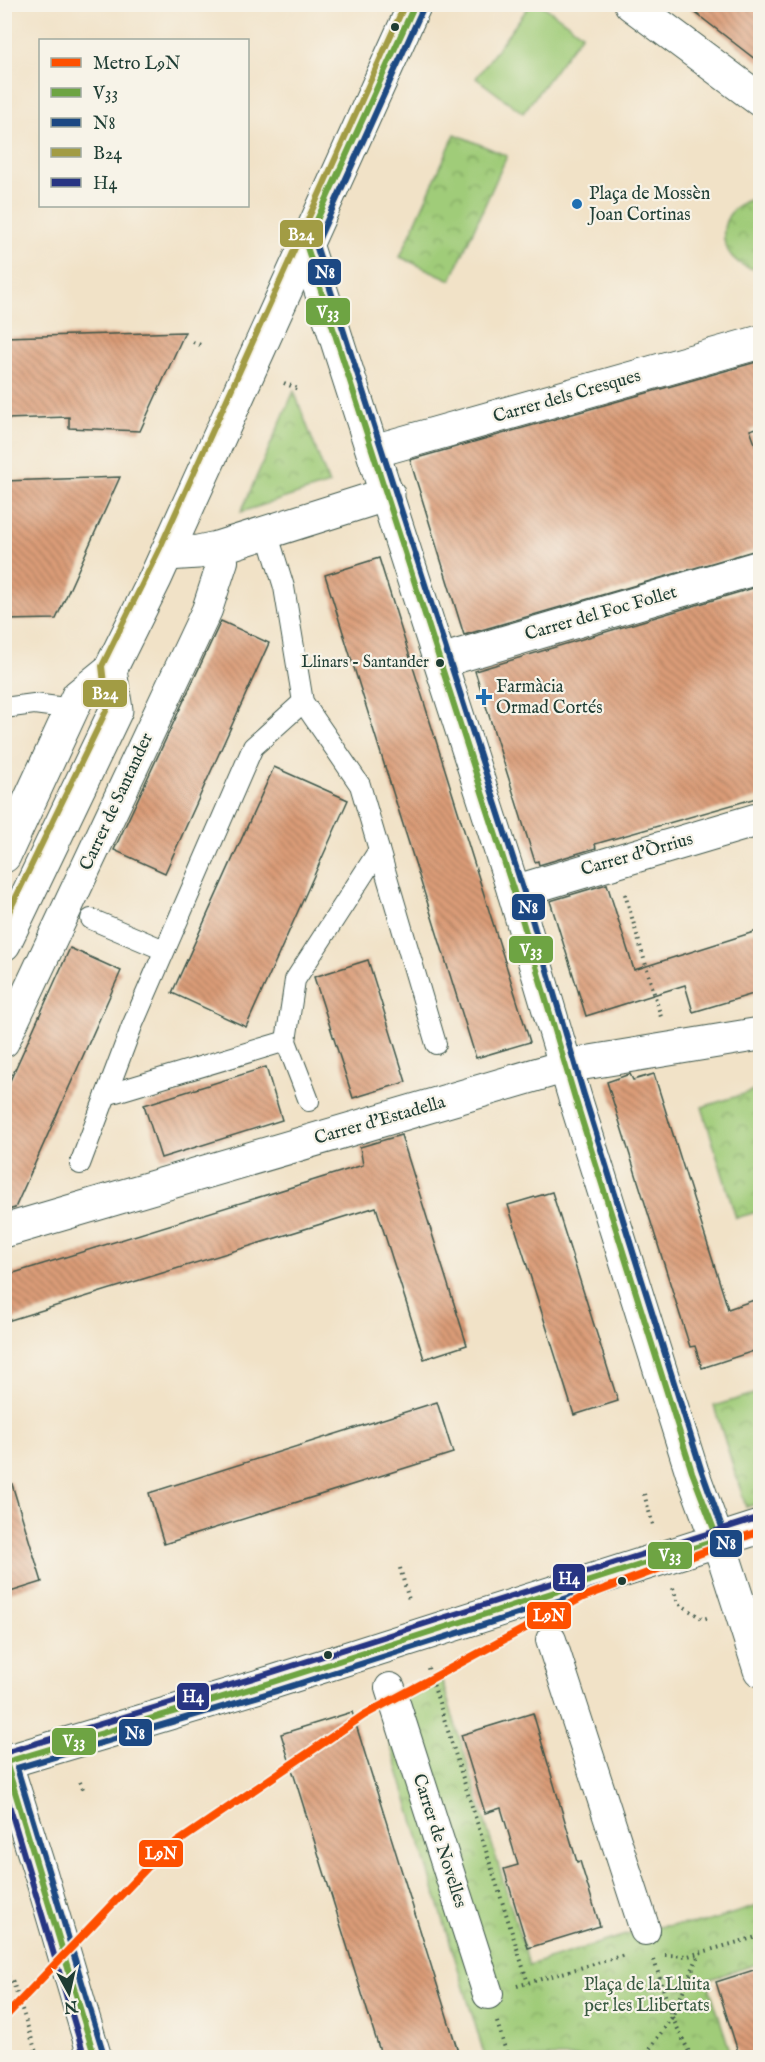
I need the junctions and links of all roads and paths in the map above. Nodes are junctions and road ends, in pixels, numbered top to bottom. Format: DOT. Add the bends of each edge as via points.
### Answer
graph roads {
  1 [pos="415,4"];
  2 [pos="631,4"];
  3 [pos="760,100"];
  4 [pos="306,244"];
  5 [pos="193,342"];
  6 [pos="760,342"];
  7 [pos="203,346"];
  8 [pos="284,383"];
  9 [pos="298,389"];
  10 [pos="374,451"];
  11 [pos="388,494"];
  12 [pos="267,532"];
  13 [pos="223,561"];
  14 [pos="161,566"];
  15 [pos="760,567"];
  16 [pos="442,663"];
  17 [pos="110,670"];
  18 [pos="303,702"];
  19 [pos="4,708"];
  20 [pos="73,709"];
  21 [pos="760,819"];
  22 [pos="379,850"];
  23 [pos="4,856"];
  24 [pos="615,862"];
  25 [pos="514,892"];
  26 [pos="91,919"];
  27 [pos="4,944"];
  28 [pos="164,950"];
  29 [pos="661,1019"];
  30 [pos="760,1034"];
  31 [pos="286,1041"];
  32 [pos="4,1042"];
  33 [pos="436,1044"];
  34 [pos="566,1066"];
  35 [pos="106,1095"];
  36 [pos="309,1101"];
  37 [pos="80,1164"];
  38 [pos="4,1231"];
  39 [pos="754,1448"];
  40 [pos="760,1466"];
  41 [pos="644,1494"];
  42 [pos="653,1525"];
  43 [pos="760,1527"];
  44 [pos="718,1540"];
  45 [pos="400,1568"];
  46 [pos="670,1579"];
  47 [pos="409,1600"];
  48 [pos="690,1612"];
  49 [pos="552,1640"];
  50 [pos="427,1666"];
  51 [pos="760,1670"];
  52 [pos="390,1688"];
  53 [pos="5,1760"];
  54 [pos="80,1782"];
  55 [pos="83,1789"];
  56 [pos="760,1936"];
  57 [pos="649,1942"];
  58 [pos="700,1953"];
  59 [pos="4,1972"];
  60 [pos="528,1983"];
  61 [pos="488,1994"];
  62 [pos="672,2017"];
  63 [pos="38,2058"];
  64 [pos="94,2058"];
  65 [pos="643,2058"];
  66 [pos="692,2058"];
  1 -- 4 [label="street"];
  2 -- 3 [label="street"];
  4 -- 10 [label="street"];
  4 -- 14 [label="street"];
  5 -- 7 [label="path"];
  6 -- 10 [label="street, Carrer dels Cresques"];
  8 -- 9 [label="path"];
  10 -- 11 [label="street"];
  11 -- 12 [label="street"];
  11 -- 16 [label="street"];
  12 -- 14 [label="street"];
  12 -- 18 [label="lane" via="284,587"];
  13 -- 32 [label="street, Carrer de Santander" via="207,610"];
  14 -- 17 [label="street"];
  15 -- 16 [label="street, Carrer del Foc Follet"];
  16 -- 25 [label="street"];
  17 -- 20 [label="street" via="78,696"];
  17 -- 27 [label="street" via="116,710"];
  18 -- 22 [label="lane" via="360,785"];
  18 -- 28 [label="lane" via="253,747"];
  19 -- 20 [label="lane" via="34,704"];
  20 -- 23 [label="street"];
  21 -- 24 [label="street, Carrer d'Òrrius"];
  22 -- 31 [label="lane" via="295,980"];
  22 -- 33 [label="lane"];
  24 -- 25 [label="street, Carrer d'Òrrius"];
  24 -- 29 [label="path"];
  25 -- 34 [label="street"];
  26 -- 28 [label="lane"];
  28 -- 35 [label="lane"];
  30 -- 34 [label="street, Carrer d'Estadella"];
  31 -- 35 [label="lane"];
  31 -- 36 [label="lane"];
  34 -- 38 [label="street, Carrer d'Estadella"];
  34 -- 44 [label="street" via="692,1472"];
  35 -- 37 [label="lane"];
  39 -- 40 [label="path"];
  41 -- 42 [label="path"];
  43 -- 44 [label="street"];
  44 -- 51 [label="street"];
  44 -- 53 [label="street" via="292,1676"];
  45 -- 47 [label="path"];
  46 -- 48 [label="path" via="678,1603"];
  49 -- 57 [label="street"];
  50 -- 60 [label="path"];
  52 -- 61 [label="street, Carrer de Novelles"];
  53 -- 64 [label="street"];
  54 -- 55 [label="path"];
  56 -- 58 [label="path"];
  57 -- 58 [label="path" via="688,1956"];
  57 -- 60 [label="path" via="625,1954"];
  57 -- 62 [label="path"];
  58 -- 62 [label="path"];
  59 -- 63 [label="path" via="13,1982"];
  60 -- 61 [label="path"];
  62 -- 65 [label="path"];
  62 -- 66 [label="path"];
}
